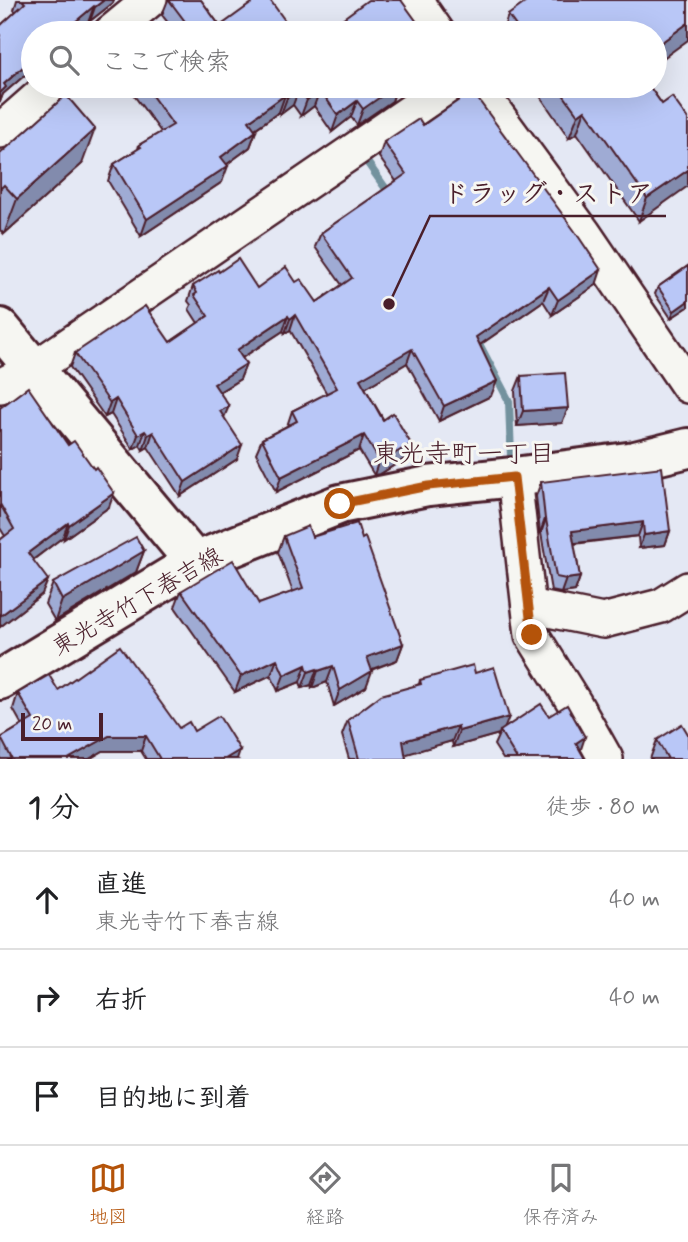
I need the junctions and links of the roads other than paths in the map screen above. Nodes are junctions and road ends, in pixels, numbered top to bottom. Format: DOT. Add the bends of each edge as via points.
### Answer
graph roads {
  1 [pos="150,0"];
  2 [pos="415,0"];
  3 [pos="125,21"];
  4 [pos="430,21"];
  5 [pos="37,98"];
  6 [pos="429,98"];
  7 [pos="485,98"];
  8 [pos="0,131"];
  9 [pos="0,328"];
  10 [pos="35,368"];
  11 [pos="0,386"];
  12 [pos="688,386"];
  13 [pos="688,449"];
  14 [pos="514,477"];
  15 [pos="195,562"];
  16 [pos="688,589"];
  17 [pos="529,606"];
  18 [pos="0,680"];
  19 [pos="606,759"];
  1 -- 3 [label="street"];
  2 -- 4 [label="street"];
  5 -- 8 [label="street"];
  6 -- 10 [label="street"];
  7 -- 12 [label="street"];
  9 -- 10 [label="main road"];
  10 -- 11 [label="street"];
  10 -- 15 [label="main road"];
  13 -- 14 [label="main road, 東光寺竹下春吉線"];
  14 -- 15 [label="main road, 東光寺竹下春吉線" via="428,486 340,504"];
  14 -- 17 [label="street"];
  15 -- 18 [label="main road, 東光寺竹下春吉線"];
  16 -- 17 [label="street" via="661,606 603,621"];
  17 -- 19 [label="street" via="532,635"];
}
